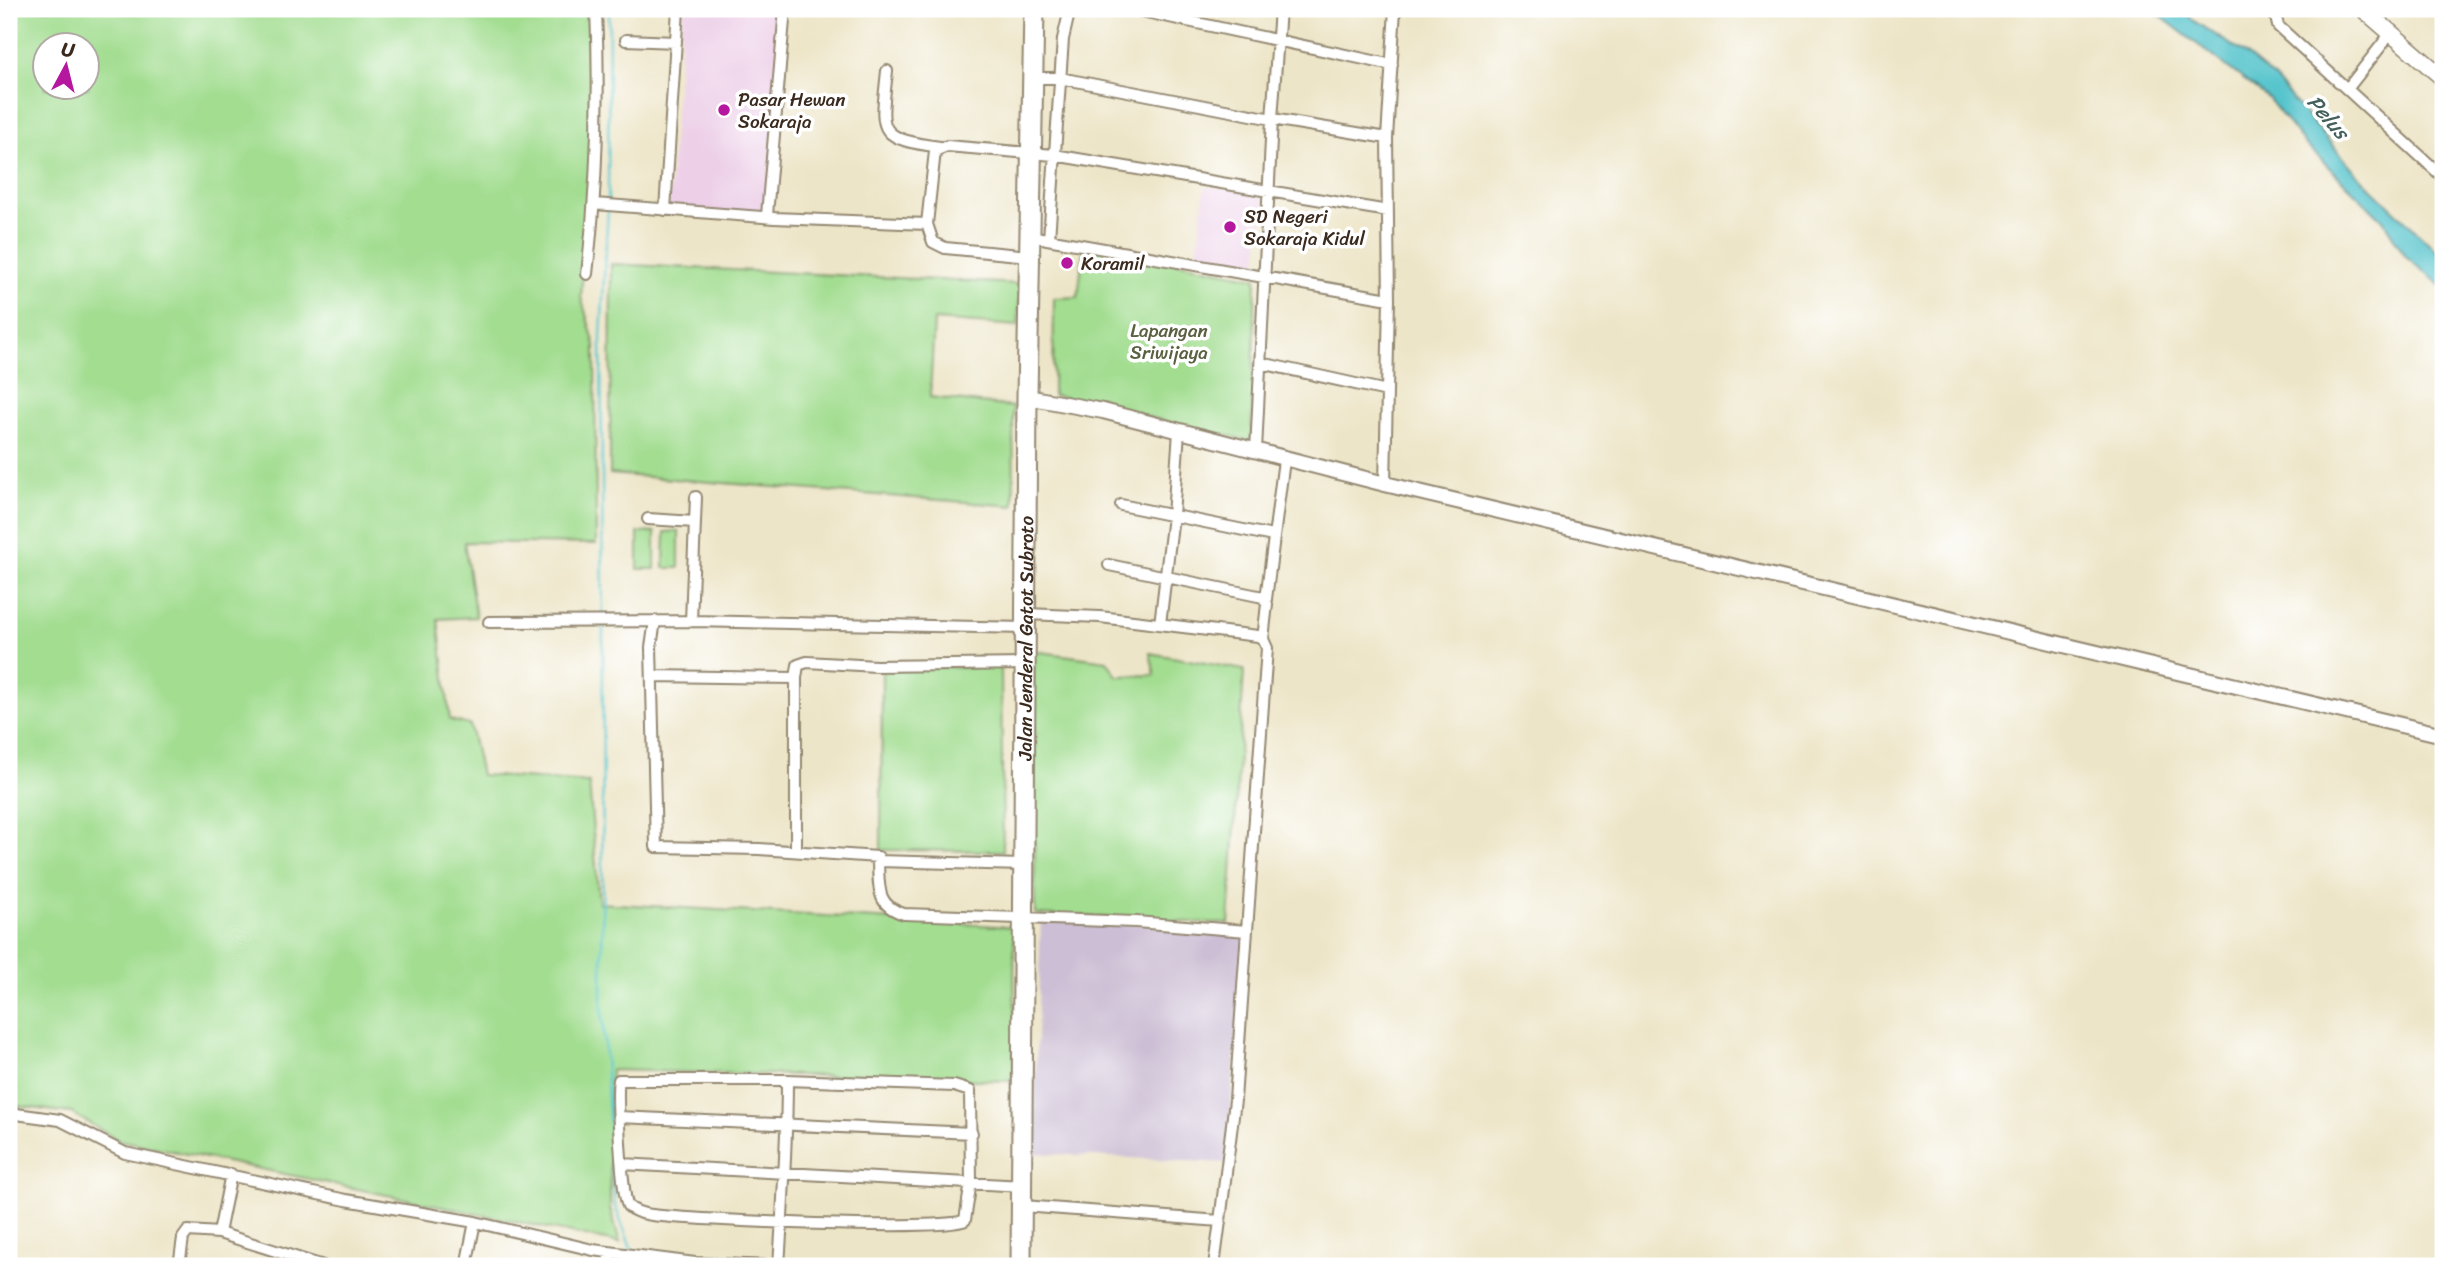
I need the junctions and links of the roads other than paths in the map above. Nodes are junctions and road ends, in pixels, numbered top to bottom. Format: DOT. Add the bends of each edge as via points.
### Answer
graph roads {
  1 [pos="596,9"];
  2 [pos="678,9"];
  3 [pos="785,9"];
  4 [pos="1034,9"];
  5 [pos="1070,9"];
  6 [pos="1132,9"];
  7 [pos="1280,9"];
  8 [pos="1395,9"];
  9 [pos="2281,9"];
  10 [pos="2363,9"];
  11 [pos="2391,33"];
  12 [pos="626,40"];
  13 [pos="676,42"];
  14 [pos="1278,43"];
  15 [pos="1392,65"];
  16 [pos="887,71"];
  17 [pos="1032,78"];
  18 [pos="1060,78"];
  19 [pos="2443,78"];
  20 [pos="2348,88"];
  21 [pos="1272,119"];
  22 [pos="1387,138"];
  23 [pos="940,147"];
  24 [pos="1032,153"];
  25 [pos="1054,155"];
  26 [pos="2443,176"];
  27 [pos="1267,193"];
  28 [pos="599,204"];
  29 [pos="665,210"];
  30 [pos="1388,211"];
  31 [pos="767,215"];
  32 [pos="927,224"];
  33 [pos="1040,237"];
  34 [pos="1030,256"];
  35 [pos="587,274"];
  36 [pos="1264,276"];
  37 [pos="1389,299"];
  38 [pos="1261,363"];
  39 [pos="1387,391"];
  40 [pos="1027,397"];
  41 [pos="1179,431"];
  42 [pos="1256,451"];
  43 [pos="1284,460"];
  44 [pos="1385,484"];
  45 [pos="696,498"];
  46 [pos="1121,505"];
  47 [pos="1173,516"];
  48 [pos="648,519"];
  49 [pos="695,522"];
  50 [pos="1273,536"];
  51 [pos="1109,565"];
  52 [pos="1166,576"];
  53 [pos="1266,600"];
  54 [pos="654,621"];
  55 [pos="691,621"];
  56 [pos="1026,621"];
  57 [pos="489,622"];
  58 [pos="1160,624"];
  59 [pos="1264,639"];
  60 [pos="1026,664"];
  61 [pos="652,676"];
  62 [pos="796,678"];
  63 [pos="2443,735"];
  64 [pos="796,851"];
  65 [pos="878,861"];
  66 [pos="1023,865"];
  67 [pos="1023,919"];
  68 [pos="1248,931"];
  69 [pos="788,1080"];
  70 [pos="9,1113"];
  71 [pos="619,1117"];
  72 [pos="787,1125"];
  73 [pos="972,1133"];
  74 [pos="622,1164"];
  75 [pos="786,1172"];
  76 [pos="231,1174"];
  77 [pos="971,1182"];
  78 [pos="1023,1196"];
  79 [pos="782,1220"];
  80 [pos="1220,1221"];
  81 [pos="475,1222"];
  82 [pos="219,1233"];
  83 [pos="611,1253"];
  84 [pos="179,1266"];
  85 [pos="323,1266"];
  86 [pos="466,1266"];
  87 [pos="610,1266"];
  88 [pos="773,1266"];
  89 [pos="779,1266"];
  90 [pos="1021,1266"];
  91 [pos="1214,1266"];
  1 -- 28 [label="street"];
  2 -- 13 [label="street"];
  3 -- 31 [label="street"];
  4 -- 17 [label="highway, Jalan Jenderal Gatot Subroto"];
  5 -- 18 [label="street"];
  6 -- 14 [label="street"];
  7 -- 14 [label="street"];
  8 -- 15 [label="street"];
  9 -- 20 [label="street" via="2276,17 2278,26"];
  10 -- 11 [label="main road"];
  11 -- 19 [label="main road"];
  11 -- 20 [label="street"];
  12 -- 13 [label="street"];
  13 -- 29 [label="street"];
  14 -- 15 [label="street"];
  14 -- 21 [label="street"];
  15 -- 22 [label="street"];
  16 -- 23 [label="street" via="882,122 887,132 909,143"];
  17 -- 18 [label="street"];
  17 -- 24 [label="highway, Jalan Jenderal Gatot Subroto"];
  18 -- 21 [label="street"];
  18 -- 25 [label="street"];
  20 -- 26 [label="street"];
  21 -- 22 [label="street"];
  21 -- 27 [label="street"];
  22 -- 30 [label="street"];
  23 -- 24 [label="street"];
  23 -- 32 [label="street" via="933,161"];
  24 -- 25 [label="street"];
  24 -- 33 [label="highway, Jalan Jenderal Gatot Subroto"];
  25 -- 27 [label="street"];
  25 -- 33 [label="street"];
  27 -- 30 [label="street"];
  27 -- 36 [label="street"];
  28 -- 29 [label="street"];
  28 -- 35 [label="street"];
  29 -- 31 [label="street"];
  30 -- 37 [label="street"];
  31 -- 32 [label="street"];
  32 -- 34 [label="street" via="937,246"];
  33 -- 34 [label="highway, Jalan Jenderal Gatot Subroto"];
  33 -- 36 [label="street"];
  34 -- 40 [label="highway, Jalan Jenderal Gatot Subroto"];
  36 -- 37 [label="street"];
  36 -- 38 [label="street"];
  37 -- 39 [label="street"];
  38 -- 39 [label="street"];
  38 -- 42 [label="street"];
  39 -- 44 [label="street"];
  40 -- 41 [label="street"];
  40 -- 56 [label="highway, Jalan Jenderal Gatot Subroto"];
  41 -- 42 [label="street"];
  41 -- 47 [label="street"];
  42 -- 43 [label="street"];
  43 -- 44 [label="street"];
  43 -- 50 [label="street"];
  44 -- 63 [label="street"];
  45 -- 49 [label="street"];
  46 -- 47 [label="street"];
  47 -- 50 [label="street"];
  47 -- 52 [label="street"];
  48 -- 49 [label="street"];
  49 -- 55 [label="street"];
  50 -- 53 [label="street"];
  51 -- 52 [label="street"];
  52 -- 53 [label="street"];
  52 -- 58 [label="street"];
  53 -- 59 [label="street"];
  54 -- 55 [label="street"];
  54 -- 57 [label="street"];
  54 -- 61 [label="street"];
  55 -- 56 [label="street"];
  56 -- 58 [label="street"];
  56 -- 60 [label="highway, Jalan Jenderal Gatot Subroto"];
  58 -- 59 [label="street"];
  59 -- 68 [label="street"];
  60 -- 62 [label="street" via="807,662 798,665"];
  60 -- 66 [label="highway, Jalan Jenderal Gatot Subroto"];
  61 -- 62 [label="street"];
  61 -- 64 [label="street" via="656,847"];
  62 -- 64 [label="street"];
  64 -- 65 [label="street" via="878,857"];
  65 -- 66 [label="street"];
  65 -- 67 [label="street" via="880,898 891,910"];
  66 -- 67 [label="highway, Jalan Jenderal Gatot Subroto"];
  67 -- 68 [label="street"];
  67 -- 78 [label="highway, Jalan Jenderal Gatot Subroto"];
  68 -- 80 [label="street"];
  69 -- 71 [label="street" via="622,1079 617,1085"];
  69 -- 72 [label="street"];
  69 -- 73 [label="street" via="963,1088 972,1096"];
  70 -- 76 [label="street" via="60,1120 125,1153"];
  71 -- 72 [label="street"];
  71 -- 74 [label="street"];
  72 -- 73 [label="street"];
  72 -- 75 [label="street"];
  73 -- 77 [label="street"];
  74 -- 75 [label="street"];
  74 -- 79 [label="street" via="625,1202 641,1213"];
  75 -- 77 [label="street"];
  75 -- 79 [label="street"];
  76 -- 81 [label="street"];
  76 -- 82 [label="street"];
  77 -- 78 [label="street"];
  77 -- 79 [label="street" via="965,1220 957,1224"];
  78 -- 80 [label="street"];
  78 -- 90 [label="highway, Jalan Jenderal Gatot Subroto"];
  79 -- 89 [label="street"];
  80 -- 91 [label="street"];
  81 -- 83 [label="street"];
  81 -- 86 [label="street"];
  82 -- 84 [label="street" via="188,1231"];
  82 -- 85 [label="street"];
  83 -- 87 [label="street"];
  83 -- 88 [label="street"];
}
